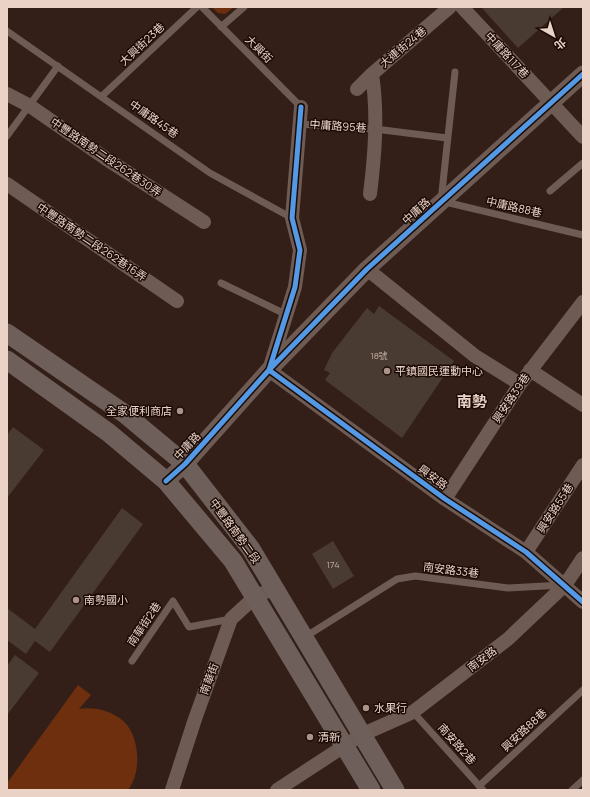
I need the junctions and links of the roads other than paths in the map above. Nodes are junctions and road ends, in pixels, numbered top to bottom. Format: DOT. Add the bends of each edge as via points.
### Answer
graph roads {
  1 [pos="197,7"];
  2 [pos="202,7"];
  3 [pos="244,7"];
  4 [pos="450,7"];
  5 [pos="462,7"];
  6 [pos="221,27"];
  7 [pos="7,31"];
  8 [pos="58,66"];
  9 [pos="455,72"];
  10 [pos="372,74"];
  11 [pos="583,74"];
  12 [pos="357,89"];
  13 [pos="7,94"];
  14 [pos="102,96"];
  15 [pos="551,103"];
  16 [pos="30,106"];
  17 [pos="301,107"];
  18 [pos="300,124"];
  19 [pos="375,129"];
  20 [pos="7,136"];
  21 [pos="583,137"];
  22 [pos="447,138"];
  23 [pos="583,163"];
  24 [pos="7,184"];
  25 [pos="550,191"];
  26 [pos="370,194"];
  27 [pos="441,201"];
  28 [pos="292,218"];
  29 [pos="204,222"];
  30 [pos="583,235"];
  31 [pos="367,269"];
  32 [pos="221,283"];
  33 [pos="177,300"];
  34 [pos="583,302"];
  35 [pos="285,314"];
  36 [pos="7,333"];
  37 [pos="7,360"];
  38 [pos="269,370"];
  39 [pos="530,370"];
  40 [pos="520,384"];
  41 [pos="583,406"];
  42 [pos="184,464"];
  43 [pos="583,465"];
  44 [pos="166,481"];
  45 [pos="445,499"];
  46 [pos="526,552"];
  47 [pos="583,558"];
  48 [pos="565,584"];
  49 [pos="274,588"];
  50 [pos="255,597"];
  51 [pos="583,602"];
  52 [pos="231,619"];
  53 [pos="303,638"];
  54 [pos="132,661"];
  55 [pos="583,690"];
  56 [pos="413,712"];
  57 [pos="361,735"];
  58 [pos="345,747"];
  59 [pos="583,780"];
  60 [pos="177,786"];
  61 [pos="481,788"];
  62 [pos="277,790"];
  63 [pos="371,790"];
  64 [pos="395,790"];
  65 [pos="572,790"];
  1 -- 14 [label="lane, 大興街23巷"];
  2 -- 6 [label="lane, 大興街"];
  3 -- 6 [label="lane"];
  4 -- 10 [label="street, 大連街24巷"];
  5 -- 15 [label="street, 中庸路117巷"];
  6 -- 17 [label="lane, 大興街"];
  7 -- 8 [label="lane, 中庸路45巷"];
  8 -- 14 [label="lane, 中庸路45巷"];
  8 -- 16 [label="lane"];
  9 -- 22 [label="lane"];
  10 -- 12 [label="street, 大連街24巷"];
  10 -- 19 [label="street, 中庸路95巷" via="376,103"];
  11 -- 15 [label="street, 中庸路"];
  13 -- 16 [label="street, 中豐路南勢二段262巷30弄"];
  14 -- 28 [label="lane, 中庸路45巷" via="210,173"];
  15 -- 21 [label="street, 中庸路117巷"];
  15 -- 27 [label="street, 中庸路"];
  16 -- 20 [label="lane"];
  16 -- 29 [label="street, 中豐路南勢二段262巷30弄"];
  17 -- 18 [label="street, 中庸路"];
  18 -- 19 [label="lane, 中庸路95巷"];
  18 -- 28 [label="street, 中庸路"];
  19 -- 22 [label="lane, 中庸路95巷"];
  19 -- 26 [label="street, 中庸路95巷"];
  22 -- 27 [label="lane"];
  23 -- 25 [label="lane"];
  24 -- 33 [label="street, 中豐路南勢二段262巷16弄"];
  27 -- 30 [label="lane, 中庸路88巷"];
  27 -- 31 [label="street, 中庸路"];
  28 -- 35 [label="street, 中庸路" via="300,250 295,287"];
  31 -- 38 [label="street, 中庸路"];
  31 -- 40 [label="street" via="475,356"];
  32 -- 35 [label="lane"];
  34 -- 39 [label="street, 興安路39巷"];
  35 -- 38 [label="street, 中庸路"];
  36 -- 42 [label="main road, 中豐路南勢二段" via="125,414"];
  37 -- 44 [label="main road, 中豐路南勢二段" via="109,433"];
  38 -- 42 [label="street, 中庸路"];
  38 -- 45 [label="street, 興安路"];
  39 -- 40 [label="street, 興安路39巷"];
  39 -- 41 [label="street"];
  40 -- 45 [label="street, 興安路39巷"];
  42 -- 44 [label="street, 中庸路"];
  42 -- 49 [label="main road, 中豐路南勢二段" via="251,549"];
  43 -- 46 [label="street, 興安路55巷"];
  44 -- 50 [label="main road, 中豐路南勢二段" via="233,561"];
  45 -- 46 [label="street, 興安路"];
  46 -- 48 [label="street, 興安路"];
  47 -- 48 [label="street, 南安路"];
  48 -- 51 [label="street, 興安路"];
  48 -- 53 [label="lane, 南安路33巷" via="508,588 415,576 397,579"];
  48 -- 56 [label="street, 南安路" via="508,639"];
  49 -- 50 [label="street, 南華街"];
  49 -- 53 [label="main road, 中豐路南勢二段"];
  50 -- 52 [label="street, 南華街"];
  50 -- 58 [label="main road, 中豐路南勢二段"];
  52 -- 54 [label="lane, 南華街2巷" via="189,627 173,601"];
  52 -- 60 [label="street, 南華街"];
  53 -- 57 [label="main road, 中豐路南勢二段"];
  55 -- 61 [label="lane, 興安路88巷"];
  56 -- 57 [label="street, 南安路"];
  56 -- 61 [label="lane, 南安路2巷"];
  57 -- 58 [label="street, 南安路"];
  57 -- 64 [label="main road, 中豐路南勢二段"];
  58 -- 62 [label="street, 南安路"];
  58 -- 63 [label="main road, 中豐路南勢二段"];
  59 -- 65 [label="lane"];
}
